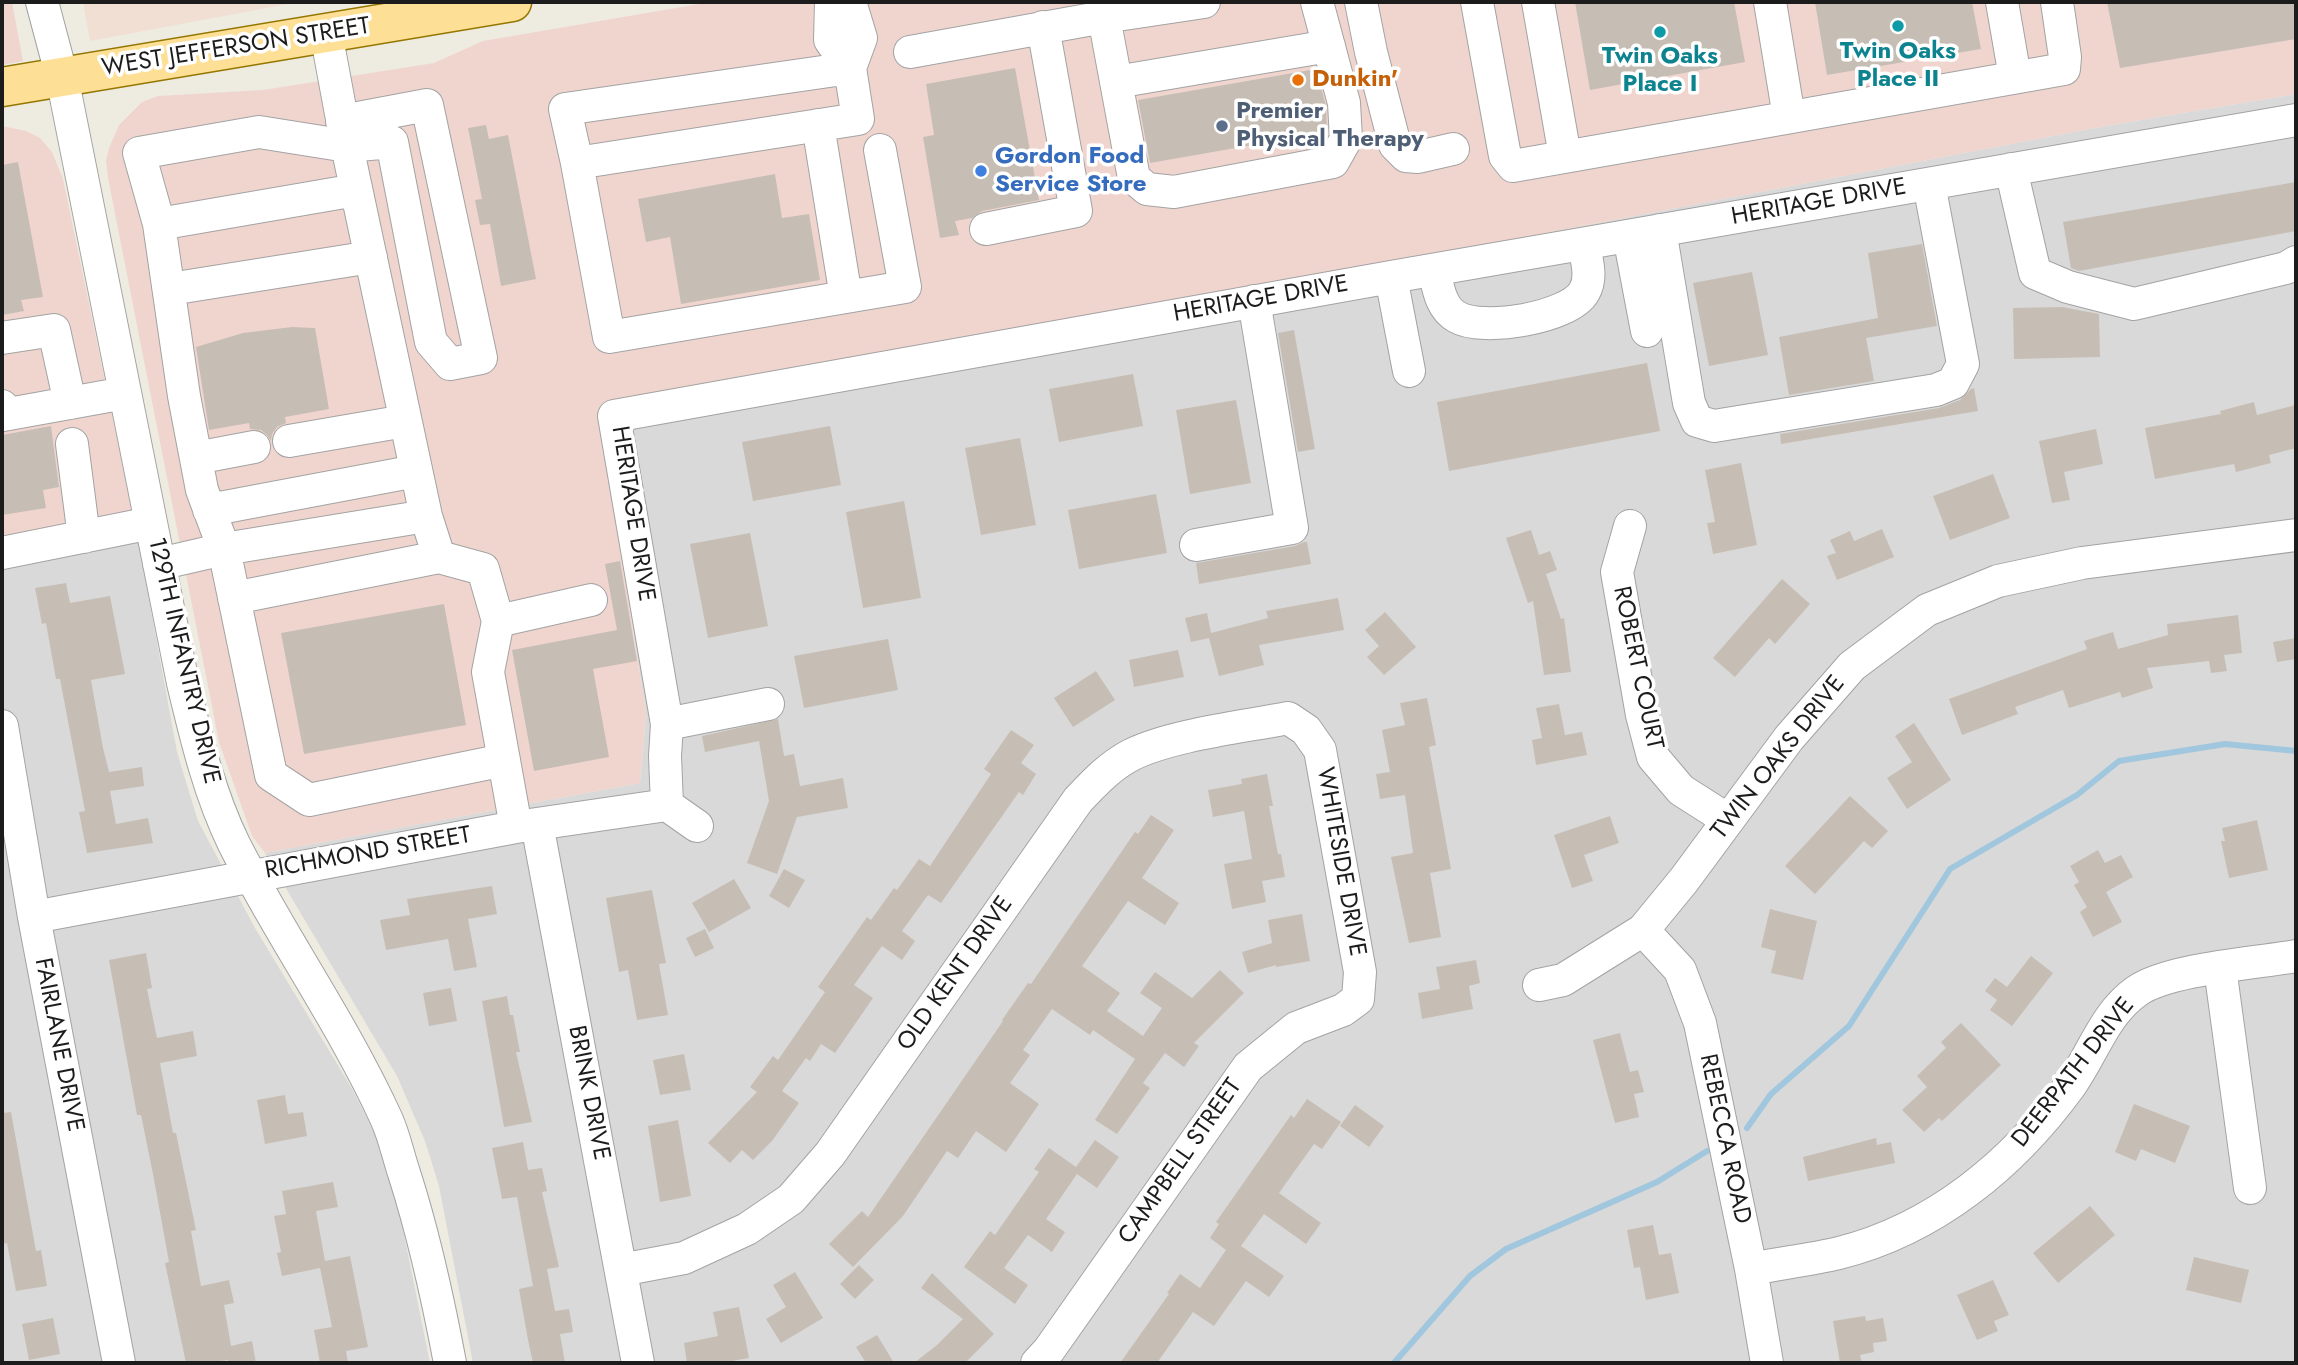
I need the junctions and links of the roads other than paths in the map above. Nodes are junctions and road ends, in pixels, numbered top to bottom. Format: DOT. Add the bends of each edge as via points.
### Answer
graph roads {
  1 [pos="42,2"];
  2 [pos="512,2"];
  3 [pos="831,2"];
  4 [pos="850,2"];
  5 [pos="1204,2"];
  6 [pos="1317,2"];
  7 [pos="1361,2"];
  8 [pos="1477,2"];
  9 [pos="1538,2"];
  10 [pos="1770,2"];
  11 [pos="2002,2"];
  12 [pos="2057,2"];
  13 [pos="1157,6"];
  14 [pos="385,12"];
  15 [pos="1104,17"];
  16 [pos="1031,20"];
  17 [pos="326,33"];
  18 [pos="1329,46"];
  19 [pos="911,51"];
  20 [pos="849,68"];
  21 [pos="62,77"];
  22 [pos="2015,77"];
  23 [pos="1116,82"];
  24 [pos="2,87"];
  25 [pos="1789,117"];
  26 [pos="2296,120"];
  27 [pos="818,125"];
  28 [pos="345,133"];
  29 [pos="1453,149"];
  30 [pos="880,150"];
  31 [pos="1565,156"];
  32 [pos="577,163"];
  33 [pos="2011,170"];
  34 [pos="1929,184"];
  35 [pos="356,190"];
  36 [pos="159,224"];
  37 [pos="986,229"];
  38 [pos="1660,230"];
  39 [pos="1629,236"];
  40 [pos="1584,244"];
  41 [pos="371,257"];
  42 [pos="2296,262"];
  43 [pos="1434,270"];
  44 [pos="1391,277"];
  45 [pos="170,289"];
  46 [pos="846,297"];
  47 [pos="1254,301"];
  48 [pos="1647,331"];
  49 [pos="2,338"];
  50 [pos="1409,371"];
  51 [pos="125,393"];
  52 [pos="70,403"];
  53 [pos="2,406"];
  54 [pos="405,421"];
  55 [pos="289,441"];
  56 [pos="72,444"];
  57 [pos="254,447"];
  58 [pos="196,458"];
  59 [pos="416,471"];
  60 [pos="209,510"];
  61 [pos="426,516"];
  62 [pos="151,523"];
  63 [pos="1630,526"];
  64 [pos="2296,535"];
  65 [pos="84,537"];
  66 [pos="1196,544"];
  67 [pos="224,549"];
  68 [pos="2,553"];
  69 [pos="439,557"];
  70 [pos="159,564"];
  71 [pos="234,598"];
  72 [pos="591,600"];
  73 [pos="498,621"];
  74 [pos="768,704"];
  75 [pos="667,723"];
  76 [pos="2,726"];
  77 [pos="1306,730"];
  78 [pos="504,760"];
  79 [pos="667,805"];
  80 [pos="1728,820"];
  81 [pos="526,825"];
  82 [pos="697,826"];
  83 [pos="252,876"];
  84 [pos="34,917"];
  85 [pos="1643,930"];
  86 [pos="2296,956"];
  87 [pos="2220,968"];
  88 [pos="1539,985"];
  89 [pos="1358,999"];
  90 [pos="2250,1188"];
  91 [pos="1751,1269"];
  92 [pos="621,1270"];
  93 [pos="120,1363"];
  94 [pos="450,1363"];
  95 [pos="638,1363"];
  96 [pos="1037,1363"];
  97 [pos="1767,1363"];
  1 -- 21 [label="street, 129TH INFANTRY DRIVE"];
  2 -- 14 [label="main road, WEST JEFFERSON STREET"];
  3 -- 20 [label="street" via="830,40"];
  4 -- 20 [label="street" via="861,38"];
  5 -- 13 [label="street"];
  6 -- 18 [label="street"];
  7 -- 29 [label="street" via="1395,145 1406,156 1418,157"];
  8 -- 31 [label="street" via="1505,156 1513,166"];
  9 -- 31 [label="street"];
  10 -- 25 [label="street"];
  11 -- 22 [label="street"];
  12 -- 22 [label="street" via="2064,69"];
  13 -- 15 [label="street"];
  14 -- 17 [label="main road, WEST JEFFERSON STREET"];
  15 -- 16 [label="street"];
  15 -- 23 [label="street"];
  16 -- 19 [label="street"];
  16 -- 37 [label="street" via="1076,211"];
  17 -- 21 [label="main road, WEST JEFFERSON STREET"];
  17 -- 28 [label="street"];
  18 -- 23 [label="street"];
  18 -- 23 [label="street" via="1344,103 1346,139 1333,162 1174,192 1147,189 1134,178"];
  20 -- 27 [label="street" via="858,119"];
  20 -- 32 [label="street" via="565,109"];
  21 -- 24 [label="main road, WEST JEFFERSON STREET"];
  21 -- 51 [label="street, 129TH INFANTRY DRIVE"];
  22 -- 25 [label="street"];
  25 -- 31 [label="street"];
  26 -- 33 [label="street, HERITAGE DRIVE"];
  27 -- 32 [label="street"];
  27 -- 46 [label="street"];
  28 -- 28 [label="street" via="392,142 432,342 450,364 481,358 427,105"];
  28 -- 35 [label="street"];
  28 -- 36 [label="street" via="259,132 139,153"];
  30 -- 46 [label="street" via="905,287"];
  32 -- 46 [label="street" via="609,337"];
  33 -- 34 [label="street, HERITAGE DRIVE"];
  33 -- 42 [label="street" via="2035,274 2068,287 2134,304"];
  34 -- 38 [label="street, HERITAGE DRIVE"];
  34 -- 38 [label="street" via="1963,364 1953,383 1936,390 1714,426 1697,421 1689,403"];
  35 -- 36 [label="street"];
  35 -- 41 [label="street"];
  36 -- 45 [label="street"];
  38 -- 39 [label="street, HERITAGE DRIVE"];
  39 -- 40 [label="street, HERITAGE DRIVE"];
  39 -- 48 [label="street"];
  40 -- 43 [label="street, HERITAGE DRIVE"];
  40 -- 43 [label="street" via="1589,278 1584,293 1569,306 1507,322 1457,318 1445,307"];
  41 -- 45 [label="street"];
  41 -- 54 [label="street"];
  43 -- 44 [label="street, HERITAGE DRIVE"];
  44 -- 47 [label="street, HERITAGE DRIVE"];
  44 -- 50 [label="street"];
  45 -- 58 [label="street"];
  47 -- 66 [label="street" via="1292,528"];
  47 -- 75 [label="street, HERITAGE DRIVE" via="614,416"];
  49 -- 52 [label="street" via="54,330"];
  51 -- 52 [label="street"];
  51 -- 62 [label="street, 129TH INFANTRY DRIVE"];
  52 -- 53 [label="street" via="3,415"];
  54 -- 55 [label="street"];
  54 -- 59 [label="street"];
  56 -- 65 [label="street"];
  57 -- 58 [label="street"];
  58 -- 60 [label="street"];
  59 -- 60 [label="street"];
  59 -- 61 [label="street"];
  60 -- 67 [label="street"];
  61 -- 67 [label="street"];
  61 -- 69 [label="street"];
  62 -- 65 [label="street"];
  62 -- 70 [label="street, 129TH INFANTRY DRIVE"];
  63 -- 80 [label="street, ROBERT COURT" via="1617,572 1653,757 1682,790"];
  64 -- 80 [label="street, TWIN OAKS DRIVE" via="2082,563 1998,581 1927,610 1852,666"];
  65 -- 68 [label="street"];
  67 -- 70 [label="street"];
  67 -- 71 [label="street"];
  69 -- 71 [label="street"];
  69 -- 73 [label="street" via="483,569"];
  70 -- 83 [label="street, 129TH INFANTRY DRIVE" via="197,743 215,800"];
  71 -- 78 [label="street" via="271,775 309,800"];
  72 -- 73 [label="street"];
  73 -- 78 [label="street, BRINK DRIVE" via="488,672"];
  74 -- 75 [label="street"];
  75 -- 79 [label="street, HERITAGE DRIVE"];
  76 -- 84 [label="street, FAIRLANE DRIVE"];
  77 -- 89 [label="street, WHITESIDE DRIVE" via="1320,750 1360,972"];
  77 -- 92 [label="street, OLD KENT DRIVE" via="1288,718 1164,743 1131,755 1104,773 1078,800 830,1153 791,1199 747,1229 684,1258"];
  78 -- 81 [label="street, BRINK DRIVE"];
  79 -- 81 [label="street, RICHMOND STREET"];
  79 -- 82 [label="street"];
  80 -- 85 [label="street, TWIN OAKS DRIVE"];
  81 -- 83 [label="street, RICHMOND STREET"];
  81 -- 92 [label="street, BRINK DRIVE"];
  83 -- 84 [label="street, RICHMOND STREET"];
  83 -- 94 [label="street, 129TH INFANTRY DRIVE" via="387,1119 414,1203"];
  84 -- 93 [label="street, FAIRLANE DRIVE"];
  85 -- 88 [label="street, TWIN OAKS DRIVE" via="1563,980"];
  85 -- 91 [label="street, REBECCA ROAD" via="1680,970 1700,1023"];
  86 -- 87 [label="street, DEERPATH DRIVE"];
  87 -- 90 [label="street"];
  87 -- 91 [label="street, DEERPATH DRIVE" via="2168,976 2138,990 2113,1013 2071,1084 2029,1137 1941,1211 1841,1252"];
  89 -- 96 [label="street, CAMPBELL STREET" via="1343,1010 1296,1028 1248,1067"];
  91 -- 97 [label="street, REBECCA ROAD"];
  92 -- 95 [label="street, BRINK DRIVE"];
}
